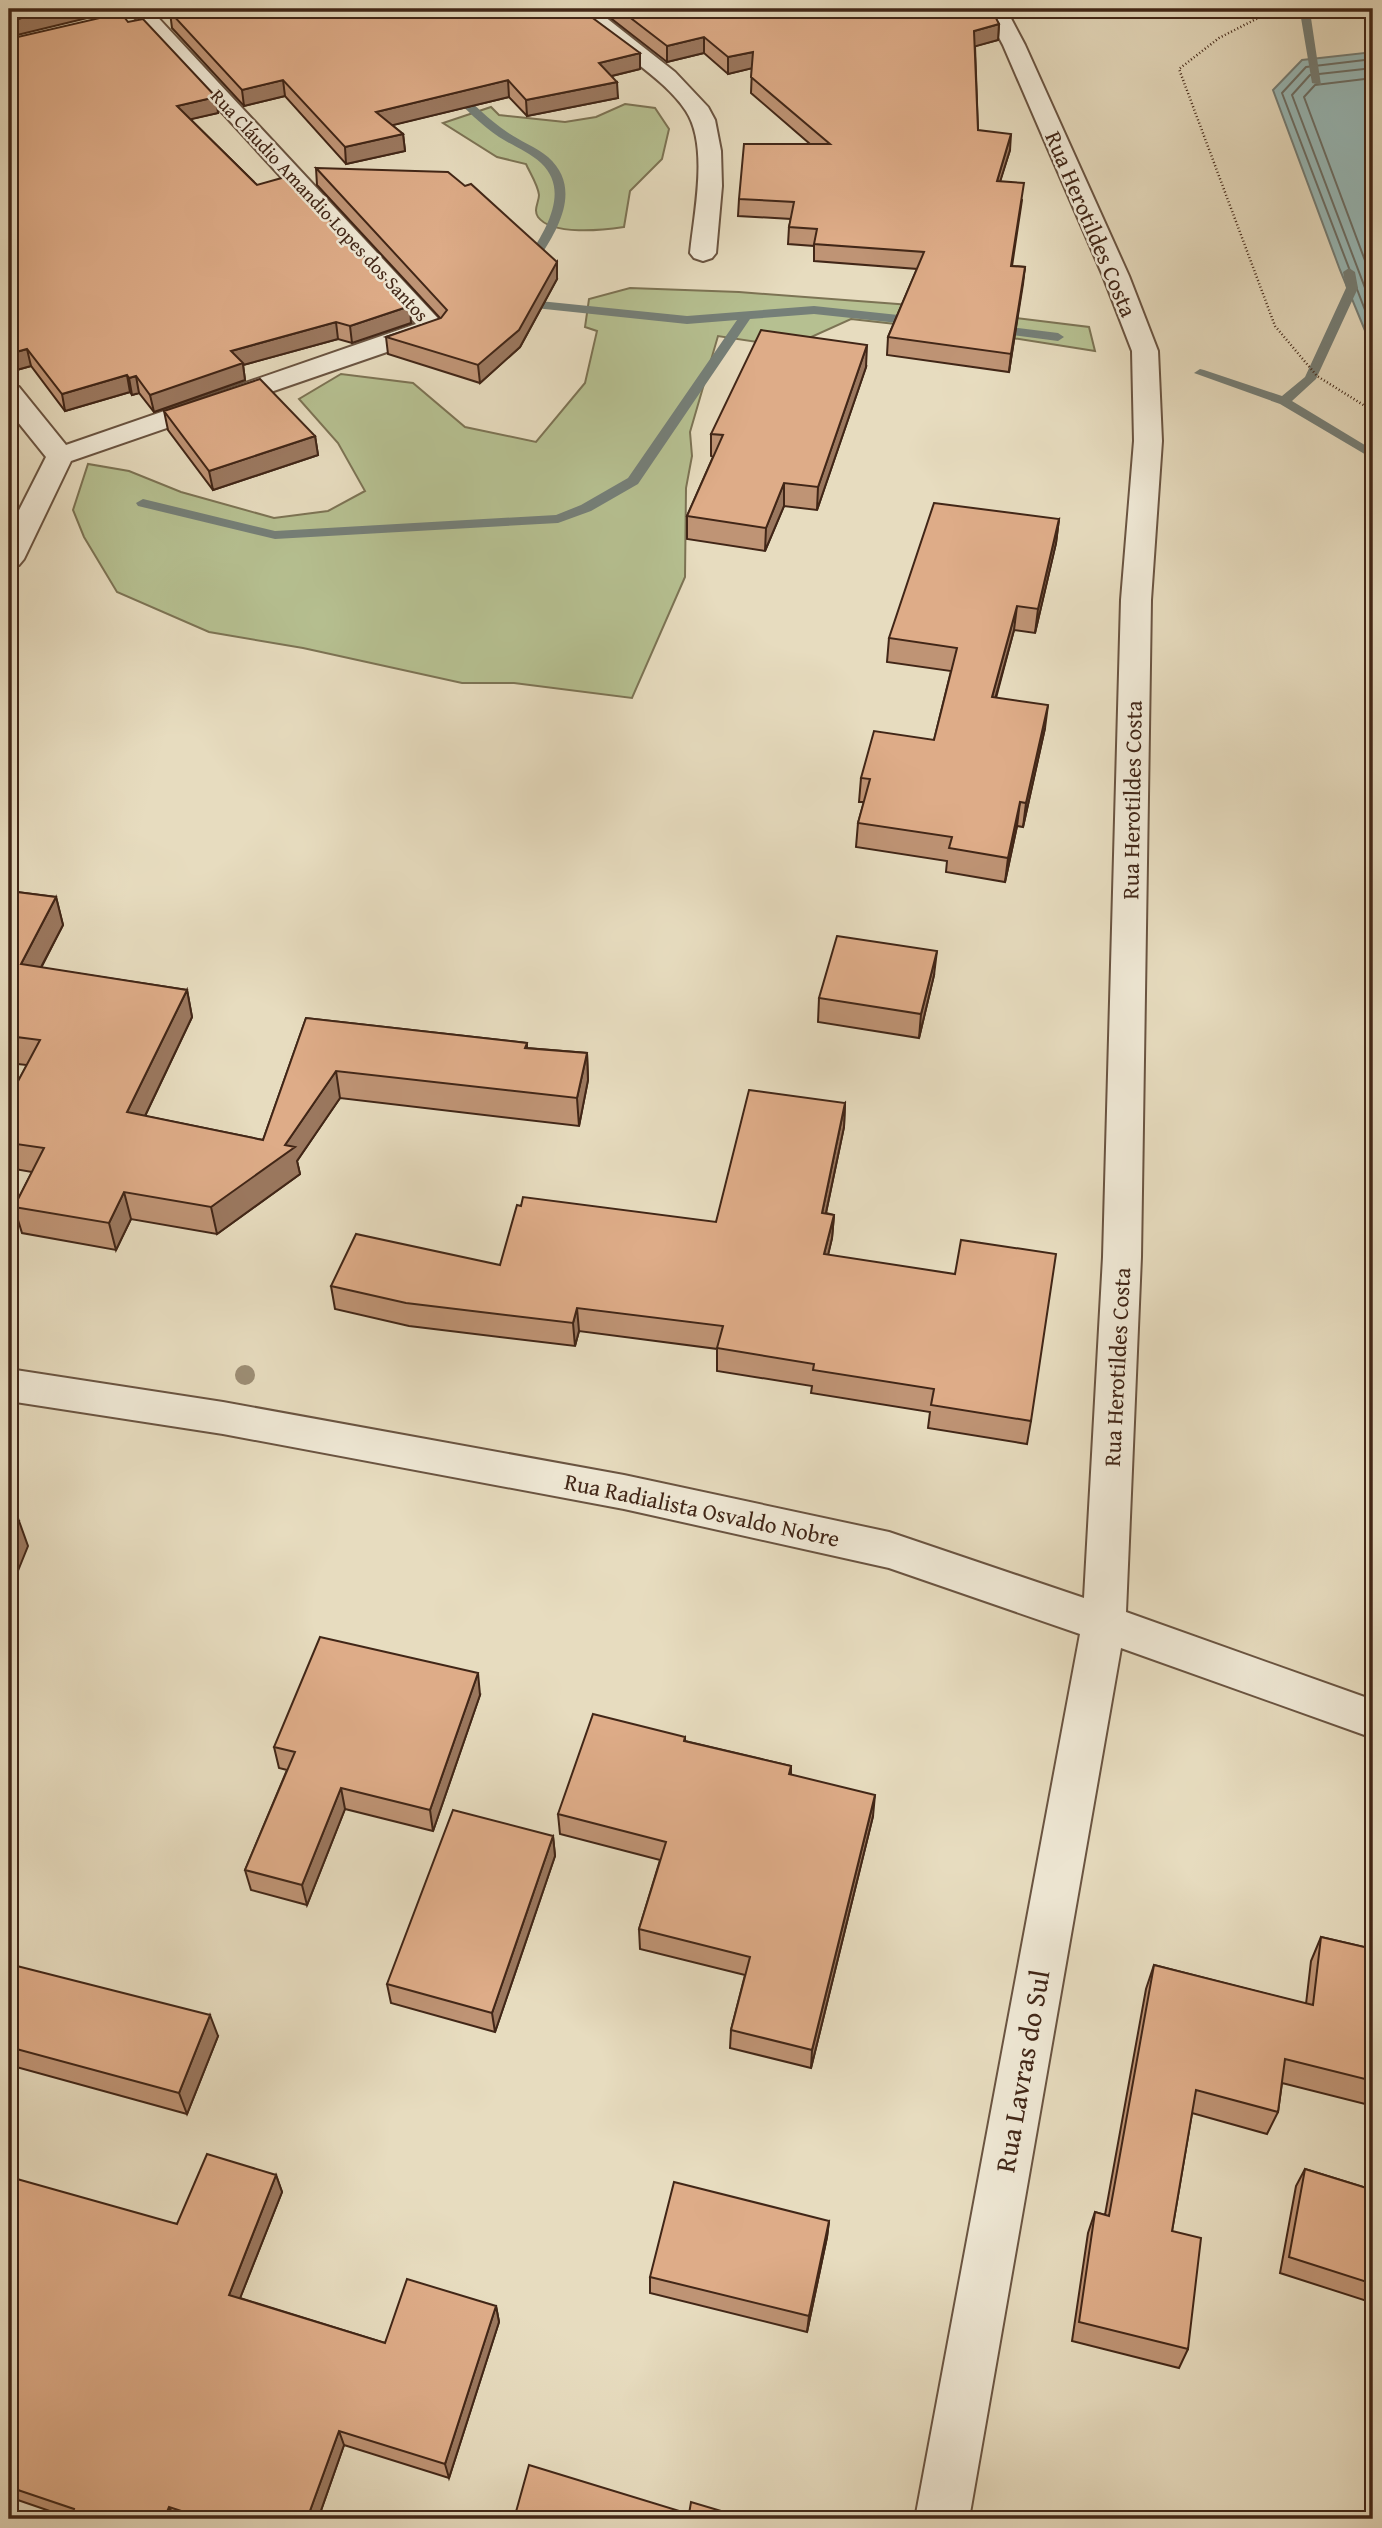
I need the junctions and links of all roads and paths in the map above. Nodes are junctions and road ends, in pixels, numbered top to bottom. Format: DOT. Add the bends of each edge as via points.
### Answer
graph roads {
  1 [pos="581,9"];
  2 [pos="995,9"];
  3 [pos="1347,9"];
  4 [pos="148,10"];
  5 [pos="116,20"];
  6 [pos="703,253"];
  7 [pos="9,393"];
  8 [pos="1373,411"];
  9 [pos="60,456"];
  10 [pos="9,558"];
  11 [pos="9,1385"];
  12 [pos="1104,1623"];
  13 [pos="1373,1719"];
  14 [pos="942,2519"];
  1 -- 6 [label="street" via="683,92 703,118 710,155"];
  2 -- 12 [label="street, Rua Herotildes Costa" via="1116,276 1145,351 1149,441 1136,600 1122,1257"];
  3 -- 8 [label="path" via="1262,16 1219,38 1179,69 1275,326 1317,376"];
  4 -- 5 [label="street"];
  4 -- 9 [label="street, Rua Cláudio Amandio Lopes dos Santos" via="433,327"];
  7 -- 9 [label="street"];
  9 -- 10 [label="street"];
  11 -- 12 [label="street, Rua Radialista Osvaldo Nobre" via="223,1418 638,1495 889,1550"];
  12 -- 13 [label="street, Rua Radialista Osvaldo Nobre"];
  12 -- 14 [label="street, Rua Lavras do Sul"];
}
